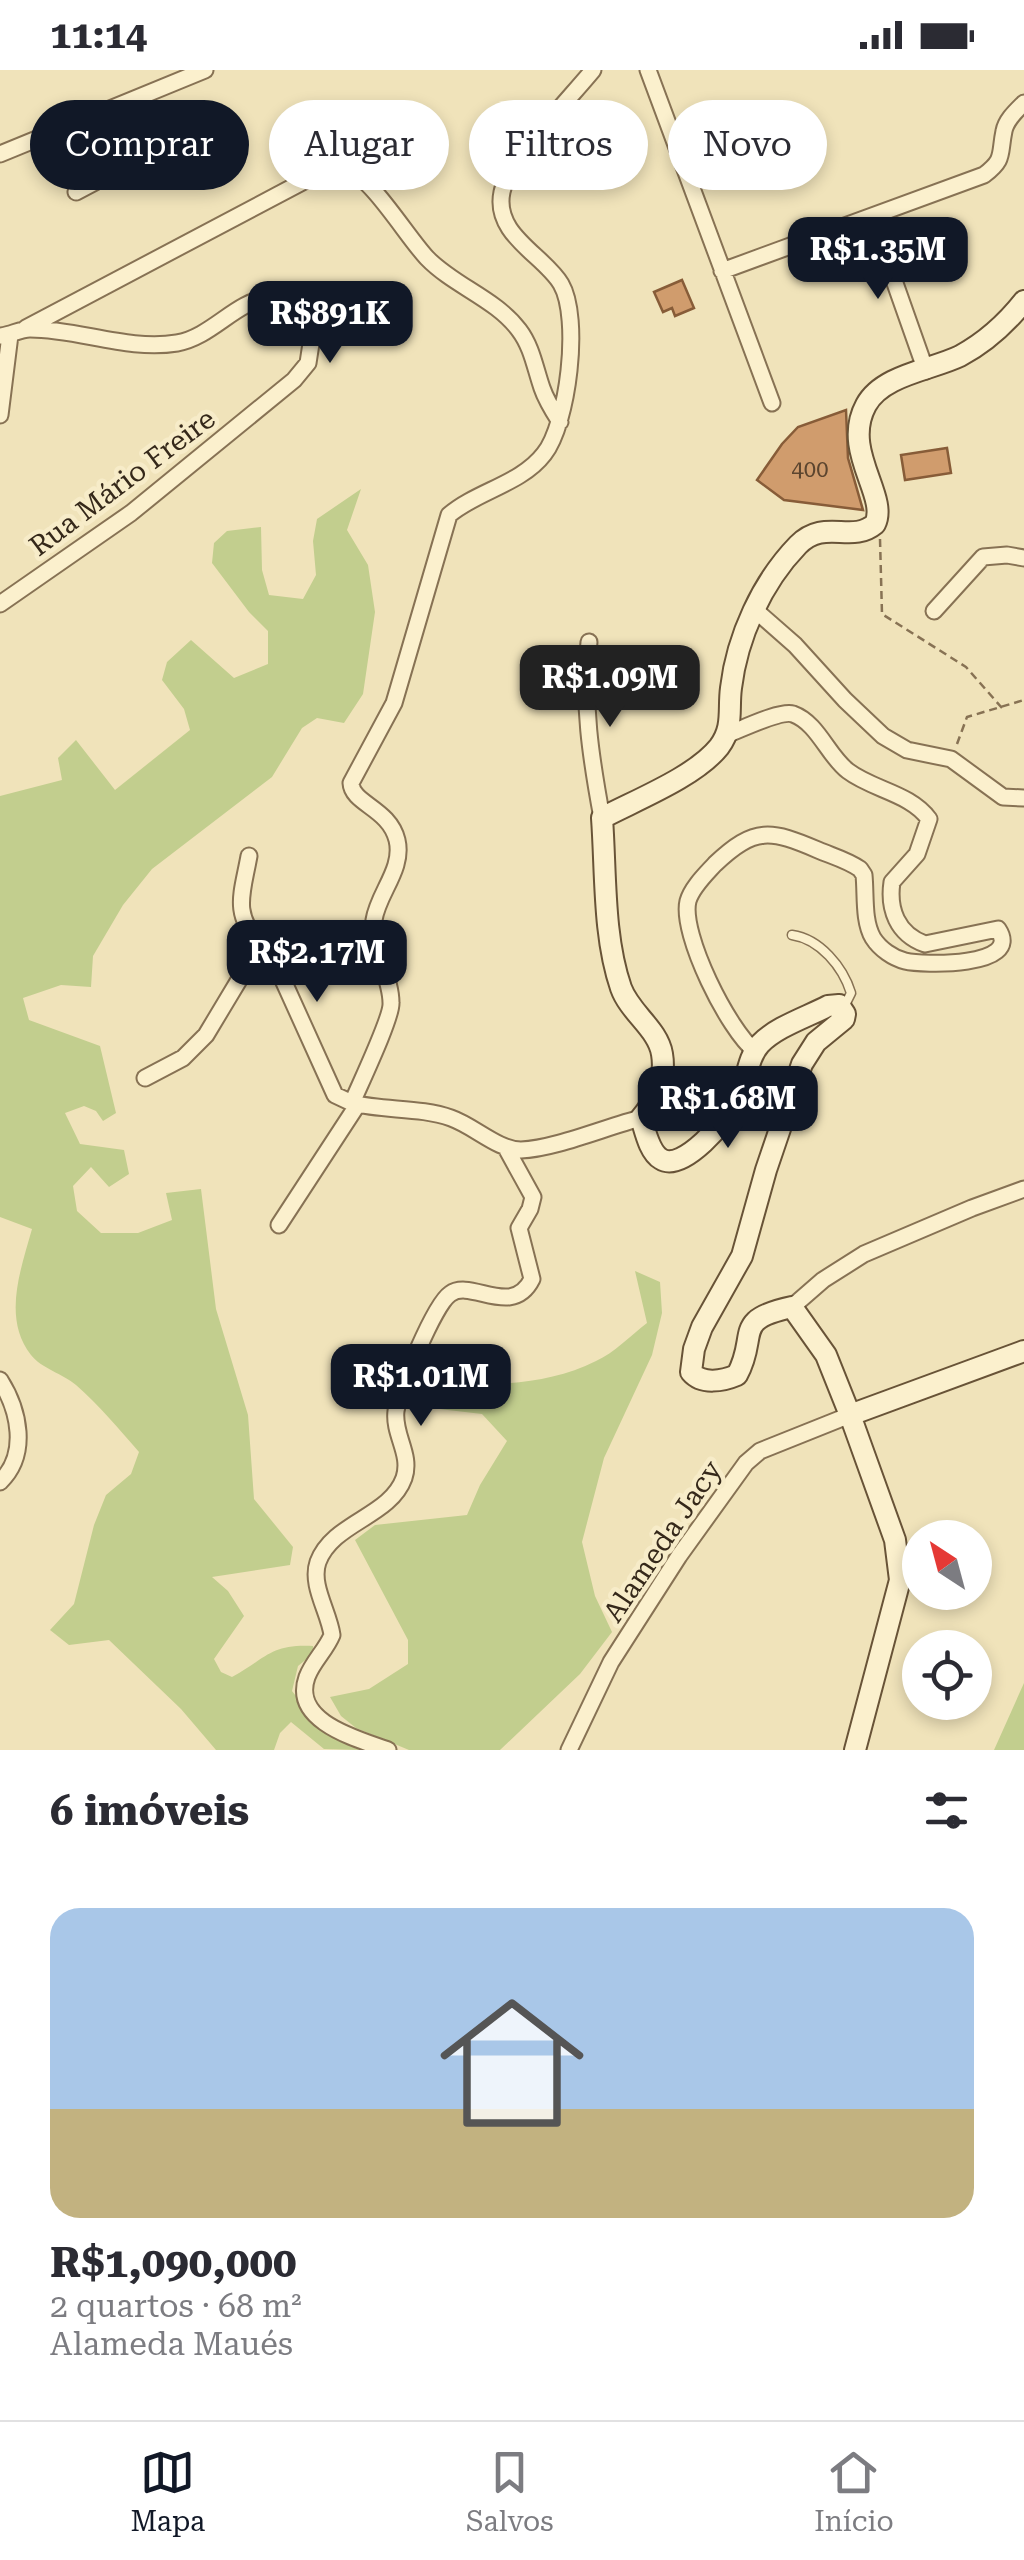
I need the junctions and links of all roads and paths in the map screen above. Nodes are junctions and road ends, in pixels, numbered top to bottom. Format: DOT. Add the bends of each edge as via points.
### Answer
graph roads {
  1 [pos="205,70"];
  2 [pos="593,70"];
  3 [pos="648,70"];
  4 [pos="133,100"];
  5 [pos="1024,103"];
  6 [pos="30,142"];
  7 [pos="0,154"];
  8 [pos="80,190"];
  9 [pos="76,192"];
  10 [pos="872,218"];
  11 [pos="722,271"];
  12 [pos="1024,302"];
  13 [pos="12,333"];
  14 [pos="926,371"];
  15 [pos="772,404"];
  16 [pos="0,415"];
  17 [pos="560,422"];
  18 [pos="879,510"];
  19 [pos="1024,558"];
  20 [pos="0,604"];
  21 [pos="754,609"];
  22 [pos="934,612"];
  23 [pos="589,642"];
  24 [pos="1024,700"];
  25 [pos="1002,708"];
  26 [pos="726,735"];
  27 [pos="951,760"];
  28 [pos="1024,798"];
  29 [pos="602,818"];
  30 [pos="249,856"];
  31 [pos="792,935"];
  32 [pos="260,945"];
  33 [pos="843,1014"];
  34 [pos="755,1052"];
  35 [pos="145,1078"];
  36 [pos="355,1104"];
  37 [pos="641,1118"];
  38 [pos="506,1148"];
  39 [pos="1024,1190"];
  40 [pos="280,1225"];
  41 [pos="792,1307"];
  42 [pos="1024,1351"];
  43 [pos="0,1380"];
  44 [pos="850,1416"];
  45 [pos="0,1482"];
  46 [pos="388,1750"];
  47 [pos="570,1750"];
  48 [pos="855,1750"];
  1 -- 4 [label="street"];
  2 -- 17 [label="street" via="502,191 509,226 560,283 568,307 571,340"];
  3 -- 11 [label="street"];
  5 -- 10 [label="street" via="1004,128 998,164 984,175"];
  6 -- 7 [label="street"];
  8 -- 9 [label="street"];
  10 -- 11 [label="street"];
  10 -- 14 [label="street"];
  11 -- 15 [label="street"];
  12 -- 14 [label="street" via="995,335"];
  13 -- 16 [label="street"];
  13 -- 17 [label="street" via="326,170 349,170 429,260 520,330"];
  13 -- 20 [label="street, Rua Mário Freire" via="163,345 197,338 269,298 302,319 312,350 294,380 130,514"];
  14 -- 18 [label="street" via="878,391 859,422 863,468"];
  17 -- 36 [label="street" via="536,463 448,515 394,703 351,783 354,795 390,821 399,848 374,918 392,1008"];
  18 -- 21 [label="street" via="868,530 817,531 801,542"];
  18 -- 25 [label="path" via="882,614 966,666"];
  19 -- 22 [label="street" via="984,557"];
  21 -- 26 [label="street" via="730,690"];
  21 -- 27 [label="street" via="883,736 907,750"];
  23 -- 29 [label="street" via="589,748"];
  24 -- 25 [label="path"];
  25 -- 27 [label="path" via="967,717"];
  26 -- 29 [label="street" via="698,765"];
  26 -- 34 [label="street" via="796,715 849,772 916,805 929,819 917,854 892,882 892,908 905,932 924,944 998,929 1006,944 988,960 893,956 872,937 860,869 773,832 755,836 724,855 688,899 688,924 728,1020"];
  27 -- 28 [label="street" via="994,792"];
  29 -- 37 [label="street" via="617,973 632,1012 660,1044 662,1056 656,1100"];
  30 -- 32 [label="street" via="242,920"];
  31 -- 33 [label="lane" via="819,945 843,974 851,993"];
  32 -- 35 [label="street" via="206,1035 183,1058"];
  32 -- 36 [label="street" via="335,1095"];
  33 -- 34 [label="street" via="828,1006"];
  33 -- 41 [label="street" via="802,1064 742,1256 702,1327 691,1372 703,1380 737,1375 751,1326 762,1315"];
  34 -- 37 [label="street" via="737,1102 682,1160 672,1163 656,1154"];
  36 -- 38 [label="street" via="437,1113"];
  36 -- 40 [label="street"];
  37 -- 38 [label="street" via="538,1148"];
  38 -- 46 [label="street" via="533,1196 519,1228 532,1280 518,1295 458,1290 445,1298 396,1410 407,1460 402,1484 331,1543 316,1568 332,1635 310,1668 305,1696 331,1727"];
  39 -- 41 [label="street" via="864,1254"];
  41 -- 44 [label="street" via="826,1354"];
  42 -- 44 [label="street"];
  43 -- 45 [label="street" via="18,1432 12,1469"];
  44 -- 47 [label="street, Alameda Jacy" via="746,1463 611,1662"];
  44 -- 48 [label="street" via="895,1540 900,1580"];
}
